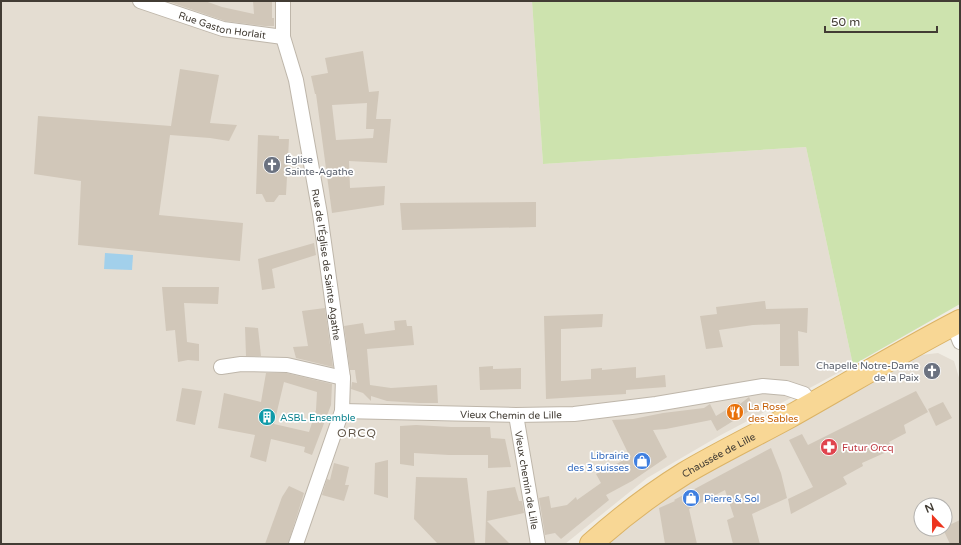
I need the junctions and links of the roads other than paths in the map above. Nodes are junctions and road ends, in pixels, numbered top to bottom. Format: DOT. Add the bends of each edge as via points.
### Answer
graph roads {
  1 [pos="140,1"];
  2 [pos="283,1"];
  3 [pos="283,37"];
  4 [pos="958,329"];
  5 [pos="221,367"];
  6 [pos="343,378"];
  7 [pos="811,404"];
  8 [pos="342,411"];
  9 [pos="516,415"];
  10 [pos="296,544"];
  11 [pos="538,544"];
  12 [pos="591,544"];
  1 -- 3 [label="street, Rue Gaston Horlait" via="223,29"];
  2 -- 3 [label="street, Rue de l'Église de Sainte Agathe"];
  3 -- 6 [label="street, Rue de l'Église de Sainte Agathe" via="296,80 319,207"];
  4 -- 7 [label="main road, Chaussée de Lille"];
  5 -- 6 [label="street" via="241,364 287,365"];
  6 -- 8 [label="street, Rue de l'Église de Sainte Agathe"];
  7 -- 9 [label="street, Vieux Chemin de Lille" via="804,394 786,388 763,386 634,407 574,414"];
  7 -- 12 [label="main road, Chaussée de Lille" via="720,453 655,492"];
  8 -- 9 [label="street, Vieux Chemin de Lille"];
  8 -- 10 [label="street"];
  9 -- 11 [label="street, Vieux chemin de Lille"];
}
